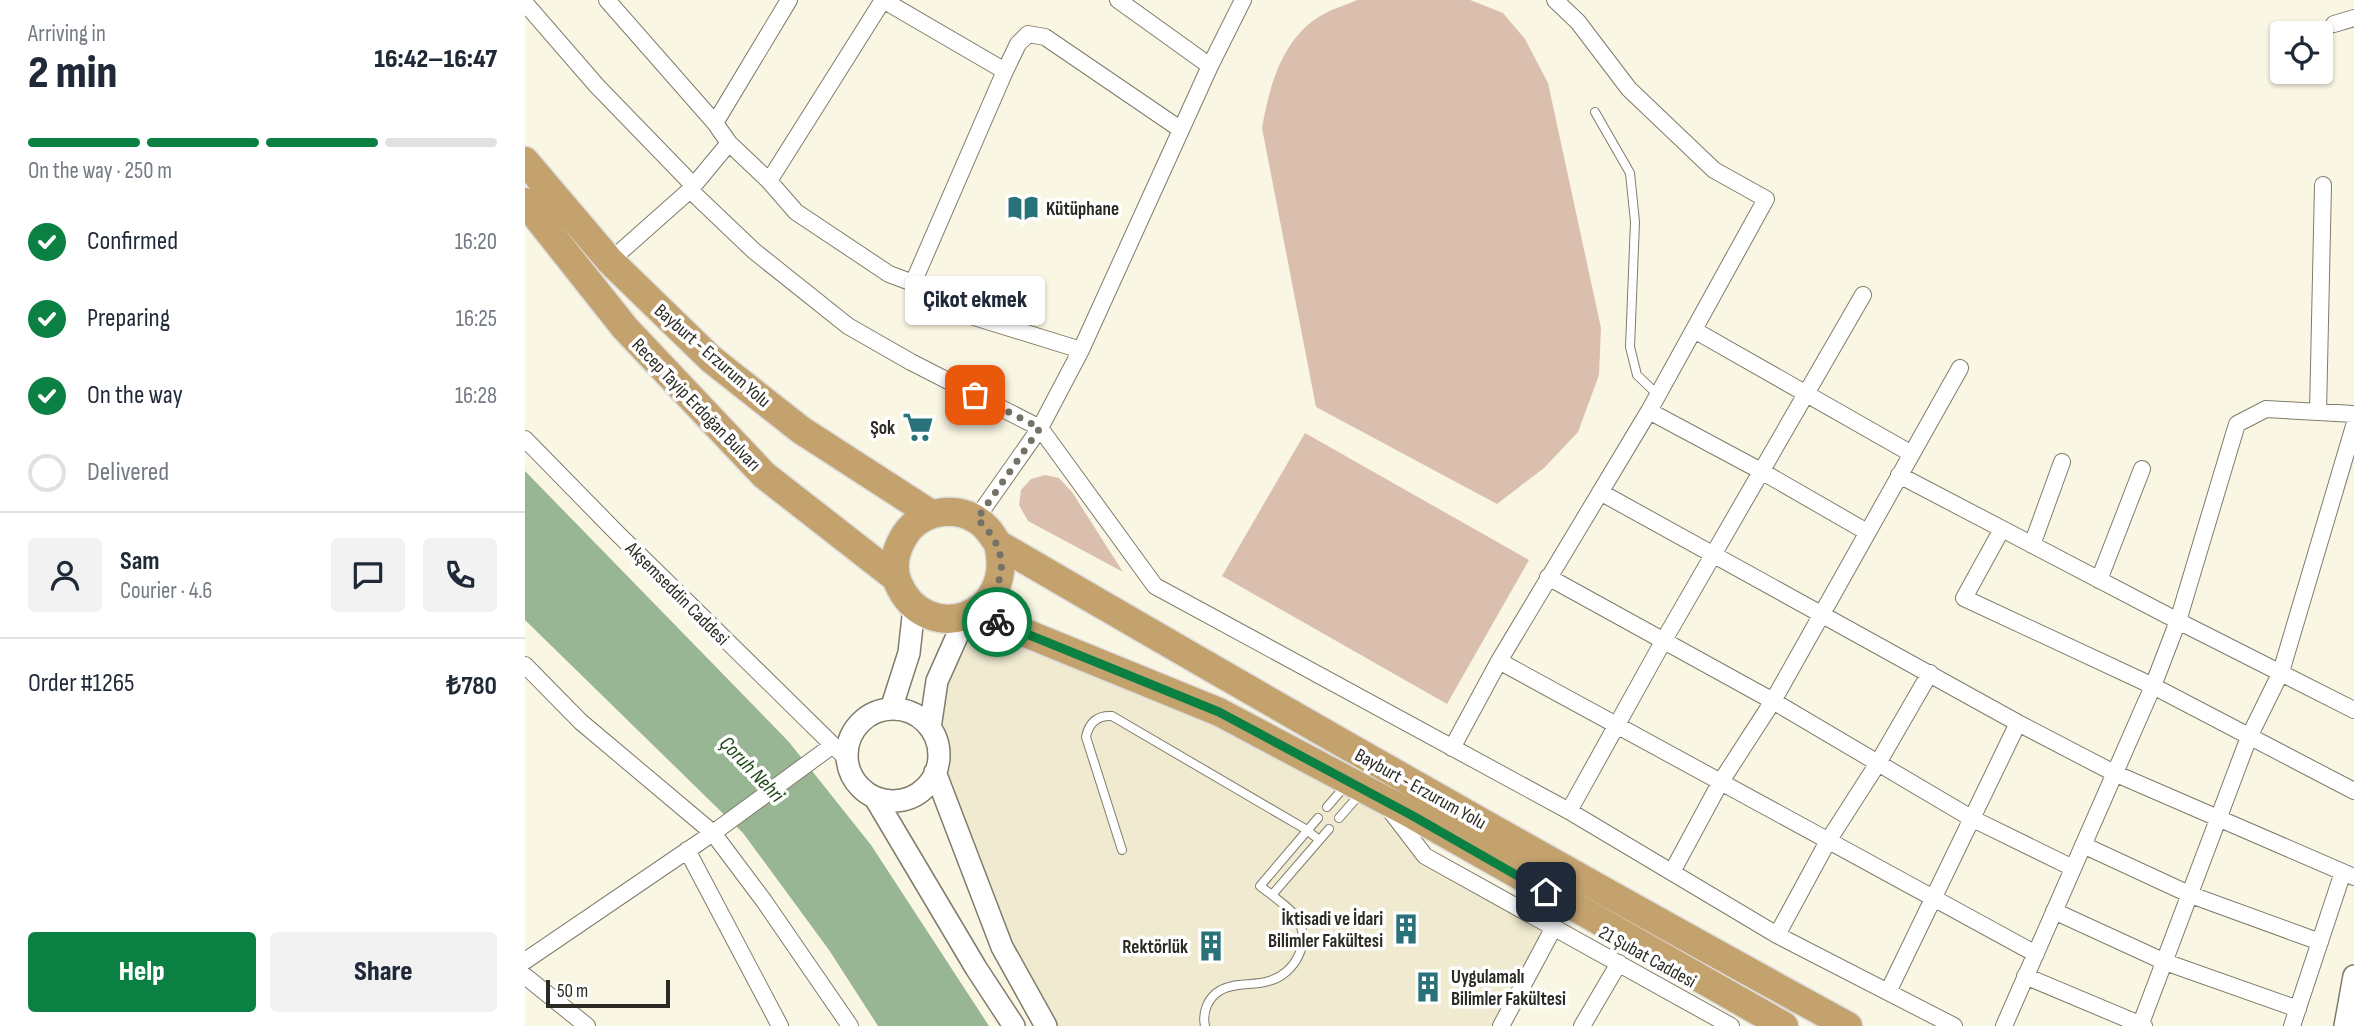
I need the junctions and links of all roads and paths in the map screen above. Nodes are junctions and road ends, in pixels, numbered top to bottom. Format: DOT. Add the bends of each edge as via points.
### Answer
graph roads {
  1 [pos="607,0"];
  2 [pos="789,0"];
  3 [pos="883,0"];
  4 [pos="1118,0"];
  5 [pos="1243,0"];
  6 [pos="1555,0"];
  7 [pos="525,3"];
  8 [pos="2354,18"];
  9 [pos="2334,24"];
  10 [pos="1210,66"];
  11 [pos="1005,71"];
  12 [pos="1595,112"];
  13 [pos="715,123"];
  14 [pos="1180,129"];
  15 [pos="729,143"];
  16 [pos="525,161"];
  17 [pos="769,181"];
  18 [pos="2323,185"];
  19 [pos="691,187"];
  20 [pos="525,202"];
  21 [pos="610,261"];
  22 [pos="913,283"];
  23 [pos="1863,295"];
  24 [pos="1694,330"];
  25 [pos="1081,350"];
  26 [pos="1960,368"];
  27 [pos="1658,394"];
  28 [pos="1805,394"];
  29 [pos="1649,411"];
  30 [pos="2318,412"];
  31 [pos="2354,414"];
  32 [pos="2354,426"];
  33 [pos="1040,428"];
  34 [pos="525,439"];
  35 [pos="1912,454"];
  36 [pos="2062,462"];
  37 [pos="2142,469"];
  38 [pos="1761,471"];
  39 [pos="1899,475"];
  40 [pos="1600,492"];
  41 [pos="931,514"];
  42 [pos="977,519"];
  43 [pos="2002,529"];
  44 [pos="1867,532"];
  45 [pos="998,544"];
  46 [pos="2032,544"];
  47 [pos="1714,553"];
  48 [pos="1548,577"];
  49 [pos="896,578"];
  50 [pos="2099,580"];
  51 [pos="914,607"];
  52 [pos="970,614"];
  53 [pos="1821,614"];
  54 [pos="2178,621"];
  55 [pos="1664,640"];
  56 [pos="1499,661"];
  57 [pos="525,665"];
  58 [pos="2281,672"];
  59 [pos="1930,673"];
  60 [pos="2153,686"];
  61 [pos="1773,701"];
  62 [pos="891,709"];
  63 [pos="2354,710"];
  64 [pos="2018,723"];
  65 [pos="1615,726"];
  66 [pos="930,728"];
  67 [pos="2249,737"];
  68 [pos="1451,748"];
  69 [pos="839,751"];
  70 [pos="1878,763"];
  71 [pos="935,772"];
  72 [pos="2114,773"];
  73 [pos="1720,783"];
  74 [pos="1365,790"];
  75 [pos="2354,790"];
  76 [pos="875,798"];
  77 [pos="1327,807"];
  78 [pos="1569,811"];
  79 [pos="1318,818"];
  80 [pos="1339,818"];
  81 [pos="1971,818"];
  82 [pos="2218,819"];
  83 [pos="719,829"];
  84 [pos="1329,829"];
  85 [pos="1307,830"];
  86 [pos="1319,840"];
  87 [pos="1828,841"];
  88 [pos="2083,845"];
  89 [pos="687,850"];
  90 [pos="1122,850"];
  91 [pos="2073,868"];
  92 [pos="1672,872"];
  93 [pos="2348,875"];
  94 [pos="1272,895"];
  95 [pos="2191,895"];
  96 [pos="1933,900"];
  97 [pos="2054,911"];
  98 [pos="1553,929"];
  99 [pos="1777,934"];
  100 [pos="2320,942"];
  101 [pos="2036,954"];
  102 [pos="525,961"];
  103 [pos="2165,962"];
  104 [pos="1619,963"];
  105 [pos="525,975"];
  106 [pos="2025,976"];
  107 [pos="2354,976"];
  108 [pos="1888,992"];
  109 [pos="2298,1009"];
  110 [pos="587,1026"];
  111 [pos="781,1026"];
  112 [pos="850,1026"];
  113 [pos="1014,1026"];
  114 [pos="1046,1026"];
  115 [pos="1205,1026"];
  116 [pos="1501,1026"];
  117 [pos="1583,1026"];
  118 [pos="1731,1026"];
  119 [pos="1784,1026"];
  120 [pos="1848,1026"];
  121 [pos="1954,1026"];
  122 [pos="2004,1026"];
  123 [pos="2142,1026"];
  124 [pos="2292,1026"];
  125 [pos="2345,1026"];
  1 -- 13 [label="street"];
  2 -- 13 [label="street"];
  3 -- 11 [label="street"];
  3 -- 17 [label="street"];
  4 -- 10 [label="street"];
  5 -- 10 [label="street"];
  6 -- 24 [label="street" via="1578,22 1629,89 1714,170 1766,199"];
  7 -- 19 [label="street"];
  8 -- 9 [label="street"];
  10 -- 14 [label="street"];
  11 -- 14 [label="street" via="1028,34 1045,37"];
  11 -- 22 [label="street"];
  12 -- 27 [label="lane" via="1630,173 1635,222 1630,347 1637,375"];
  13 -- 15 [label="street"];
  14 -- 25 [label="street"];
  15 -- 17 [label="street"];
  15 -- 19 [label="street"];
  16 -- 21 [label="highway, Bayburt - Erzurum Yolu"];
  17 -- 22 [label="street" via="796,212 889,274"];
  18 -- 30 [label="street"];
  19 -- 21 [label="street"];
  19 -- 33 [label="street" via="754,251 848,326"];
  20 -- 49 [label="highway, Recep Tayip Erdoğan Bulvarı" via="625,328 764,475"];
  21 -- 41 [label="highway, Bayburt - Erzurum Yolu" via="712,359 801,430"];
  22 -- 25 [label="street" via="971,316"];
  23 -- 28 [label="street"];
  24 -- 27 [label="street"];
  24 -- 28 [label="street"];
  25 -- 33 [label="street"];
  26 -- 35 [label="street"];
  27 -- 29 [label="street"];
  28 -- 35 [label="street"];
  28 -- 38 [label="street"];
  29 -- 38 [label="street"];
  29 -- 40 [label="street"];
  30 -- 31 [label="street"];
  30 -- 54 [label="street" via="2266,409 2237,424"];
  32 -- 58 [label="street"];
  33 -- 42 [label="street"];
  33 -- 68 [label="street" via="1155,586"];
  34 -- 69 [label="street, Akşemseddin Caddesi"];
  35 -- 39 [label="street"];
  36 -- 46 [label="street"];
  37 -- 50 [label="street"];
  38 -- 44 [label="street"];
  38 -- 47 [label="street"];
  39 -- 43 [label="street"];
  39 -- 44 [label="street"];
  40 -- 47 [label="street"];
  40 -- 48 [label="street"];
  41 -- 42 [label="highway" via="962,513"];
  41 -- 49 [label="highway" via="901,540 894,562"];
  42 -- 45 [label="highway, Bayburt - Erzurum Yolu"];
  43 -- 46 [label="street"];
  43 -- 60 [label="street" via="1963,598"];
  44 -- 53 [label="street"];
  45 -- 52 [label="highway" via="1002,560 996,590"];
  45 -- 120 [label="highway, Bayburt - Erzurum Yolu" via="1299,720"];
  46 -- 50 [label="street"];
  47 -- 53 [label="street"];
  47 -- 55 [label="street"];
  48 -- 55 [label="street"];
  48 -- 56 [label="street"];
  49 -- 51 [label="highway"];
  50 -- 54 [label="street"];
  51 -- 52 [label="highway, Bayburt - Erzurum Yolu" via="948,619"];
  51 -- 62 [label="street" via="909,653"];
  52 -- 66 [label="street" via="937,681"];
  52 -- 74 [label="highway, Bayburt - Erzurum Yolu" via="1219,712"];
  53 -- 59 [label="street"];
  53 -- 61 [label="street"];
  54 -- 58 [label="street"];
  54 -- 60 [label="street"];
  55 -- 61 [label="street"];
  55 -- 65 [label="street"];
  56 -- 65 [label="street"];
  56 -- 68 [label="street"];
  57 -- 83 [label="street" via="581,722"];
  58 -- 63 [label="street"];
  58 -- 67 [label="street"];
  59 -- 64 [label="street"];
  59 -- 70 [label="street"];
  60 -- 67 [label="street"];
  60 -- 72 [label="street"];
  61 -- 70 [label="street"];
  61 -- 73 [label="street"];
  62 -- 66 [label="street" via="906,711"];
  62 -- 69 [label="street" via="873,713 859,724"];
  64 -- 72 [label="street"];
  64 -- 81 [label="street"];
  65 -- 73 [label="street"];
  65 -- 78 [label="street"];
  66 -- 71 [label="street" via="939,757"];
  67 -- 75 [label="street"];
  67 -- 82 [label="street"];
  68 -- 78 [label="street"];
  69 -- 76 [label="street, Akşemseddin Caddesi" via="861,788"];
  69 -- 83 [label="street" via="817,758"];
  70 -- 81 [label="street"];
  70 -- 87 [label="street"];
  71 -- 76 [label="street" via="926,787 911,797"];
  71 -- 114 [label="street" via="1002,947"];
  72 -- 82 [label="street"];
  72 -- 88 [label="street"];
  73 -- 87 [label="street"];
  73 -- 92 [label="street"];
  74 -- 77 [label="lane"];
  74 -- 80 [label="lane"];
  74 -- 98 [label="street, 21 Şubat Caddesi" via="1425,856"];
  74 -- 119 [label="highway, Bayburt - Erzurum Yolu"];
  76 -- 113 [label="street, Akşemseddin Caddesi"];
  78 -- 92 [label="street"];
  79 -- 85 [label="lane"];
  81 -- 91 [label="street"];
  81 -- 96 [label="street"];
  82 -- 93 [label="street"];
  82 -- 95 [label="street"];
  83 -- 89 [label="street"];
  83 -- 112 [label="street"];
  84 -- 86 [label="lane"];
  85 -- 86 [label="lane"];
  85 -- 90 [label="lane" via="1107,716 1090,724 1086,737"];
  85 -- 94 [label="lane" via="1260,886"];
  86 -- 94 [label="lane"];
  87 -- 96 [label="street"];
  87 -- 99 [label="street"];
  88 -- 91 [label="street"];
  88 -- 95 [label="street"];
  89 -- 102 [label="street"];
  89 -- 111 [label="street"];
  91 -- 97 [label="street"];
  92 -- 99 [label="street"];
  93 -- 100 [label="street"];
  94 -- 115 [label="lane" via="1297,918 1303,938 1296,961 1282,977 1221,990 1203,1012"];
  95 -- 100 [label="street"];
  95 -- 103 [label="street"];
  96 -- 101 [label="street"];
  96 -- 108 [label="street"];
  97 -- 101 [label="street"];
  97 -- 103 [label="street"];
  98 -- 104 [label="street, 21 Şubat Caddesi"];
  98 -- 116 [label="street"];
  99 -- 108 [label="street"];
  100 -- 109 [label="street"];
  101 -- 106 [label="street"];
  103 -- 109 [label="street"];
  103 -- 123 [label="street"];
  104 -- 117 [label="street"];
  104 -- 118 [label="street, 21 Şubat Caddesi"];
  105 -- 110 [label="street"];
  106 -- 122 [label="street"];
  106 -- 123 [label="street"];
  107 -- 125 [label="street"];
  108 -- 121 [label="street"];
  109 -- 124 [label="street"];
}
